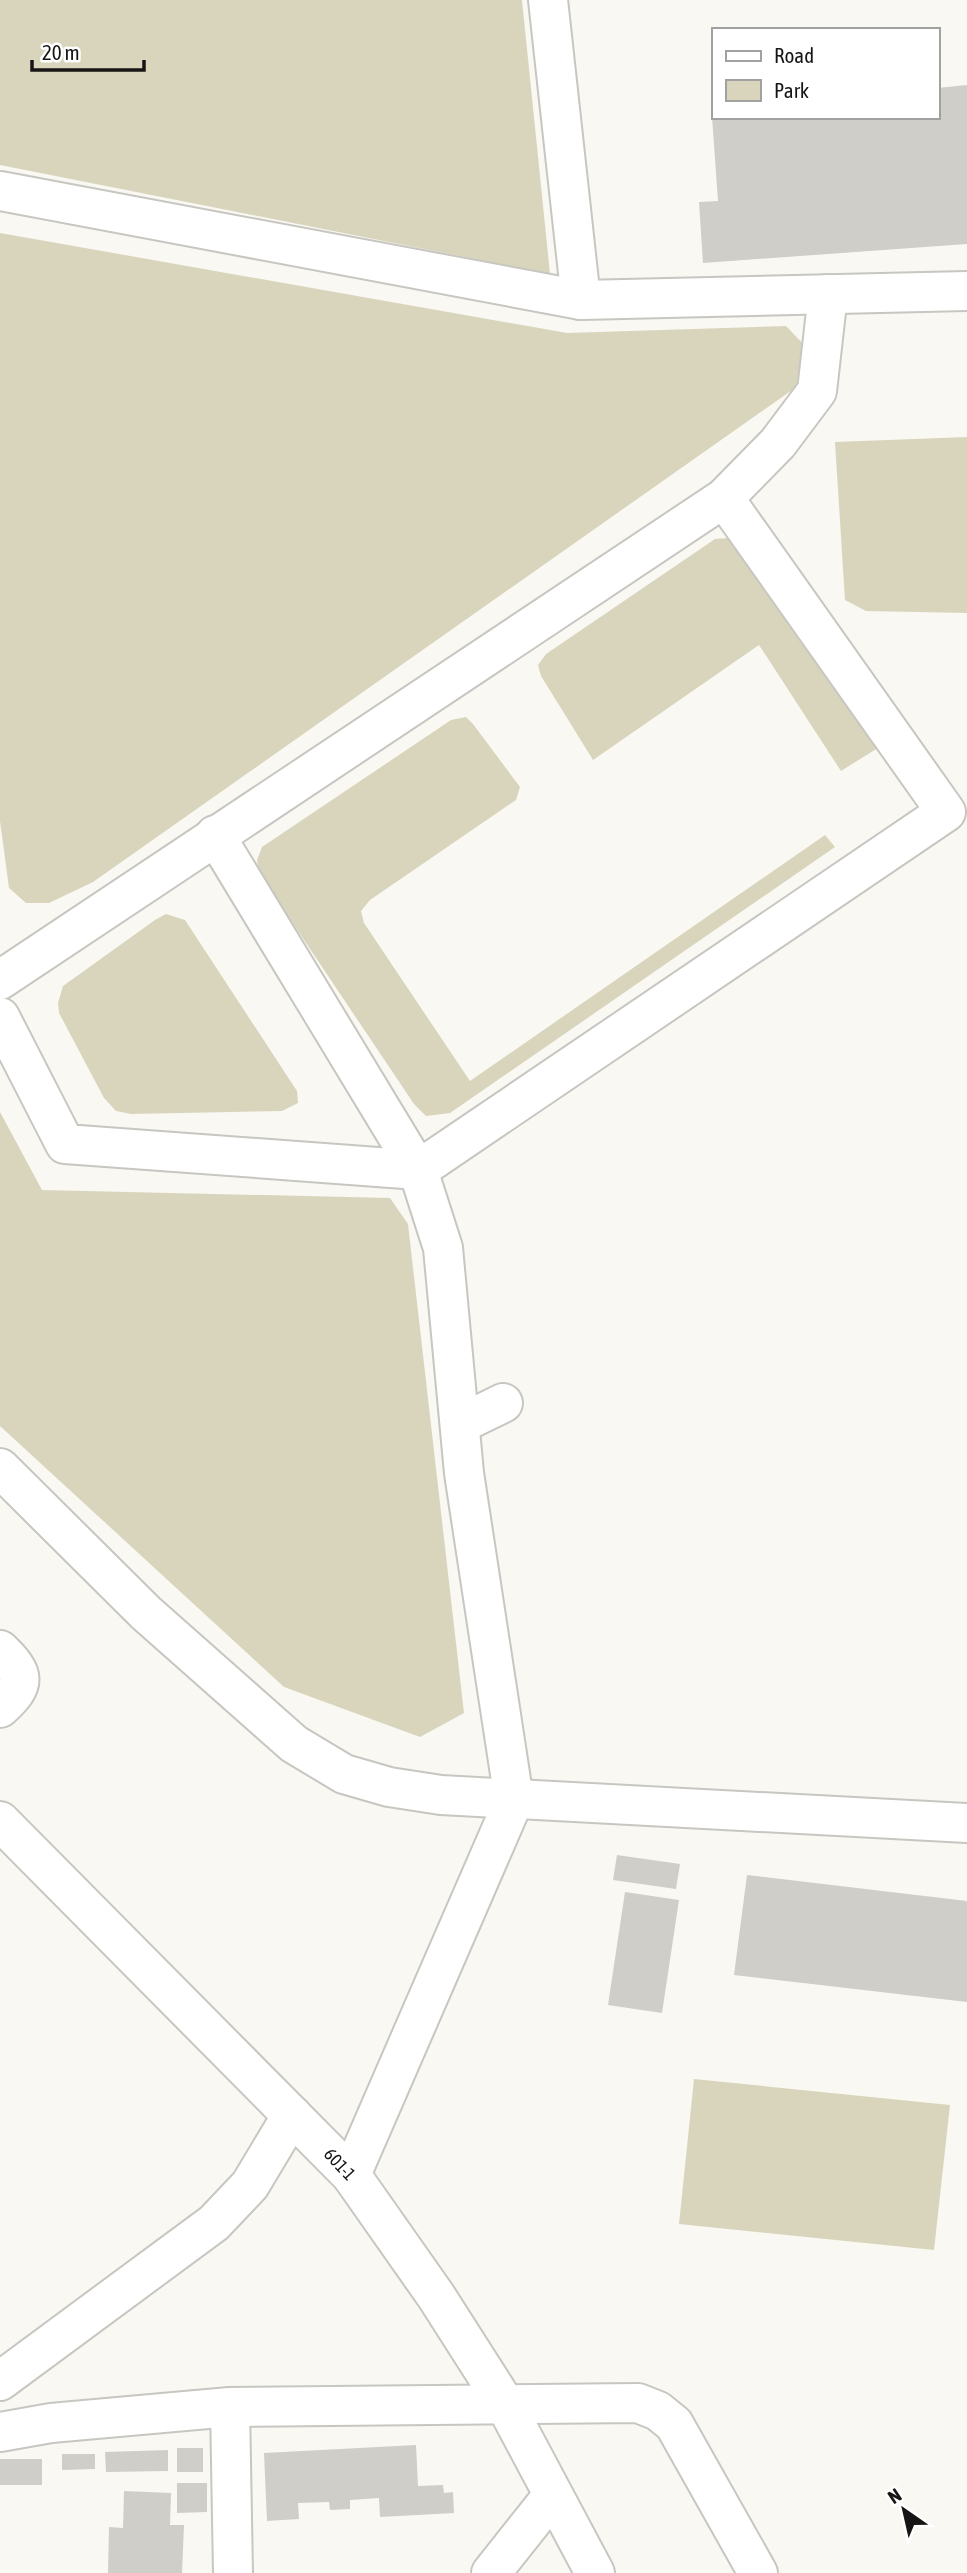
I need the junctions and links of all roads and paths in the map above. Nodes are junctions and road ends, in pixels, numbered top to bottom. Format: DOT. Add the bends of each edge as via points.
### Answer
graph roads {
  1 [pos="548,0"];
  2 [pos="0,191"];
  3 [pos="967,291"];
  4 [pos="828,294"];
  5 [pos="581,300"];
  6 [pos="724,498"];
  7 [pos="215,835"];
  8 [pos="0,980"];
  9 [pos="0,1017"];
  10 [pos="418,1170"];
  11 [pos="503,1403"];
  12 [pos="460,1424"];
  13 [pos="0,1468"];
  14 [pos="0,1650"];
  15 [pos="0,1708"];
  16 [pos="514,1800"];
  17 [pos="0,1821"];
  18 [pos="967,1823"];
  19 [pos="292,2115"];
  20 [pos="351,2175"];
  21 [pos="0,2381"];
  22 [pos="505,2404"];
  23 [pos="230,2407"];
  24 [pos="0,2432"];
  25 [pos="553,2495"];
  26 [pos="233,2573"];
  27 [pos="491,2573"];
  28 [pos="596,2573"];
  29 [pos="758,2573"];
  1 -- 5 [label="street"];
  2 -- 5 [label="street"];
  3 -- 4 [label="street"];
  4 -- 5 [label="street"];
  4 -- 6 [label="street" via="817,391 778,443"];
  6 -- 7 [label="street"];
  6 -- 10 [label="street" via="946,812"];
  7 -- 8 [label="street"];
  7 -- 10 [label="street"];
  9 -- 10 [label="street" via="65,1144"];
  10 -- 12 [label="street" via="443,1248"];
  11 -- 12 [label="street"];
  12 -- 16 [label="street"];
  13 -- 16 [label="street" via="146,1613 294,1744 344,1774 389,1787"];
  14 -- 15 [label="street" via="16,1666 20,1685"];
  16 -- 18 [label="street"];
  16 -- 20 [label="street"];
  17 -- 19 [label="street, 601-1"];
  19 -- 20 [label="street, 601-1"];
  19 -- 21 [label="street" via="250,2185 214,2223"];
  20 -- 22 [label="street, 601-1"];
  22 -- 23 [label="street"];
  22 -- 25 [label="street, 601-1"];
  22 -- 29 [label="street" via="638,2403 657,2411 674,2424 686,2442"];
  23 -- 24 [label="street"];
  23 -- 26 [label="street"];
  25 -- 27 [label="street"];
  25 -- 28 [label="street, 601-1"];
}
